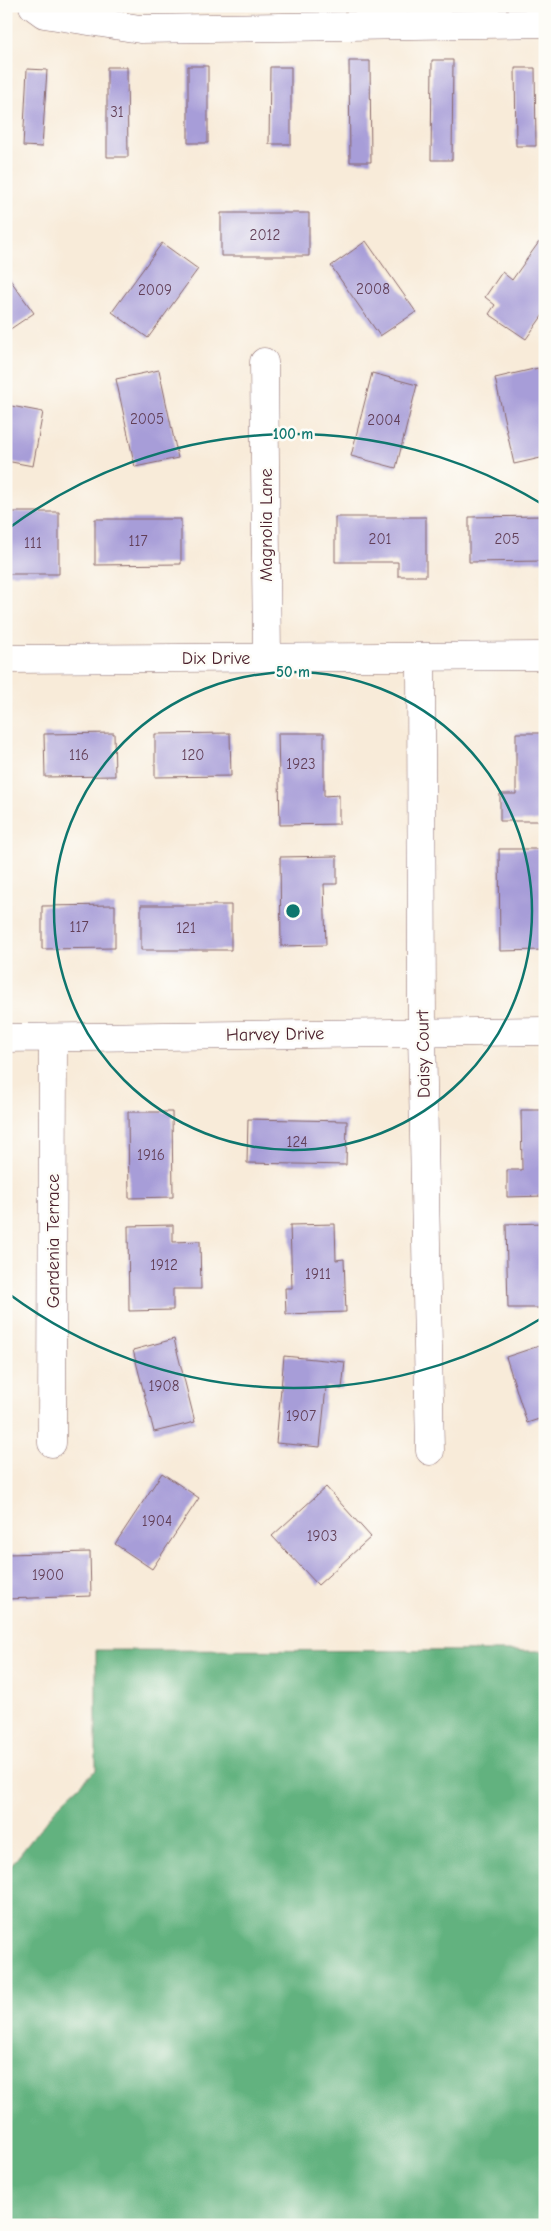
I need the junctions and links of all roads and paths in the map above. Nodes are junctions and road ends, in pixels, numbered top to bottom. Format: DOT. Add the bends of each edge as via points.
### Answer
graph roads {
  1 [pos="33,6"];
  2 [pos="545,23"];
  3 [pos="264,362"];
  4 [pos="545,656"];
  5 [pos="421,657"];
  6 [pos="267,658"];
  7 [pos="6,659"];
  8 [pos="545,1031"];
  9 [pos="422,1032"];
  10 [pos="6,1038"];
  11 [pos="53,1038"];
  12 [pos="52,1444"];
  13 [pos="430,1451"];
  1 -- 2 [label="street" via="44,14 140,29"];
  3 -- 6 [label="street, Magnolia Lane"];
  4 -- 5 [label="street, Dix Drive"];
  5 -- 6 [label="street, Dix Drive"];
  5 -- 9 [label="street, Daisy Court"];
  6 -- 7 [label="street, Dix Drive"];
  8 -- 9 [label="street, Harvey Drive"];
  9 -- 11 [label="street, Harvey Drive"];
  9 -- 13 [label="street, Daisy Court"];
  10 -- 11 [label="street, Harvey Drive"];
  11 -- 12 [label="street, Gardenia Terrace"];
}
